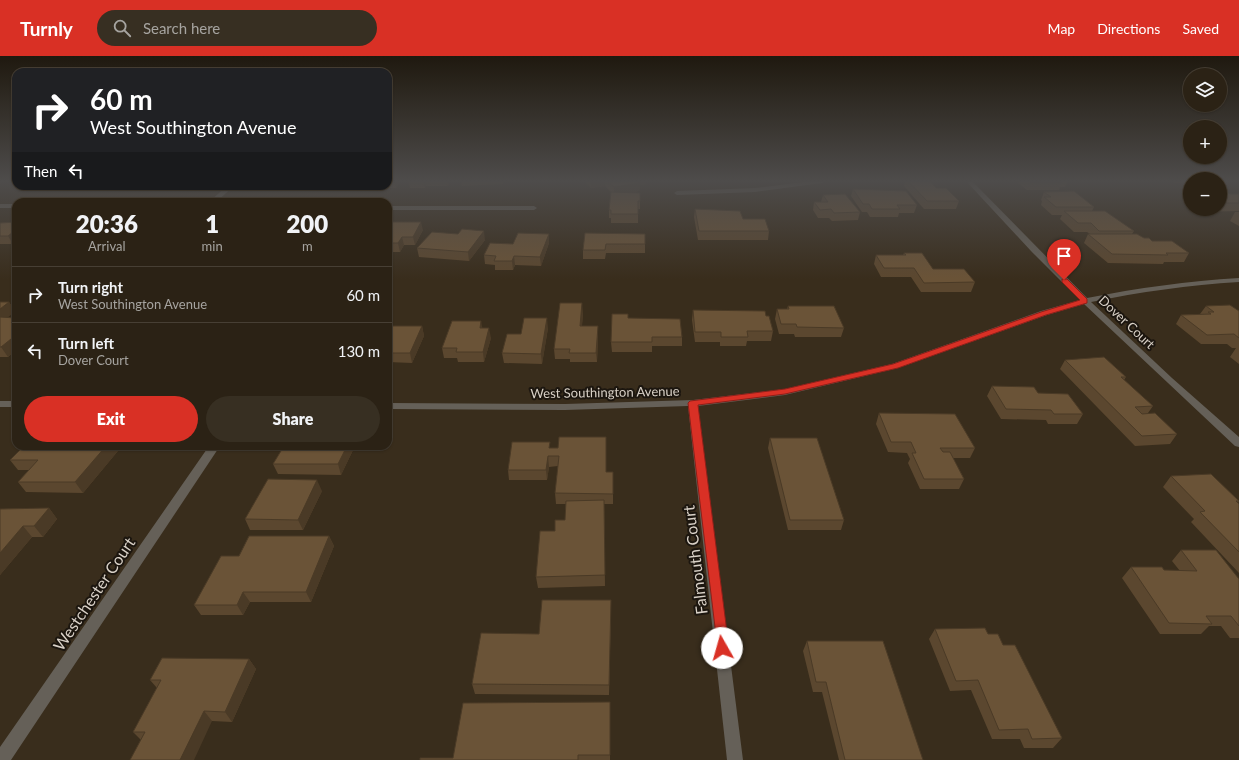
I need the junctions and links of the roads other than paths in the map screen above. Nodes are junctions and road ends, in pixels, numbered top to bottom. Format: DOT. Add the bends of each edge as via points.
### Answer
graph roads {
  1 [pos="999,214"];
  2 [pos="1239,280"];
  3 [pos="1085,301"];
  4 [pos="693,403"];
  5 [pos="0,404"];
  6 [pos="12,404"];
  7 [pos="392,406"];
  8 [pos="1239,443"];
  9 [pos="212,450"];
  10 [pos="1,760"];
  11 [pos="735,760"];
  1 -- 3 [label="street, Dover Court"];
  2 -- 3 [label="street, West Southington Avenue" via="1133,291"];
  3 -- 4 [label="street, West Southington Avenue" via="895,366 785,392"];
  3 -- 8 [label="street, Dover Court"];
  4 -- 7 [label="street, West Southington Avenue" via="565,407"];
  4 -- 11 [label="street, Falmouth Court"];
  5 -- 6 [label="street"];
  9 -- 10 [label="street, Westchester Court"];
}
